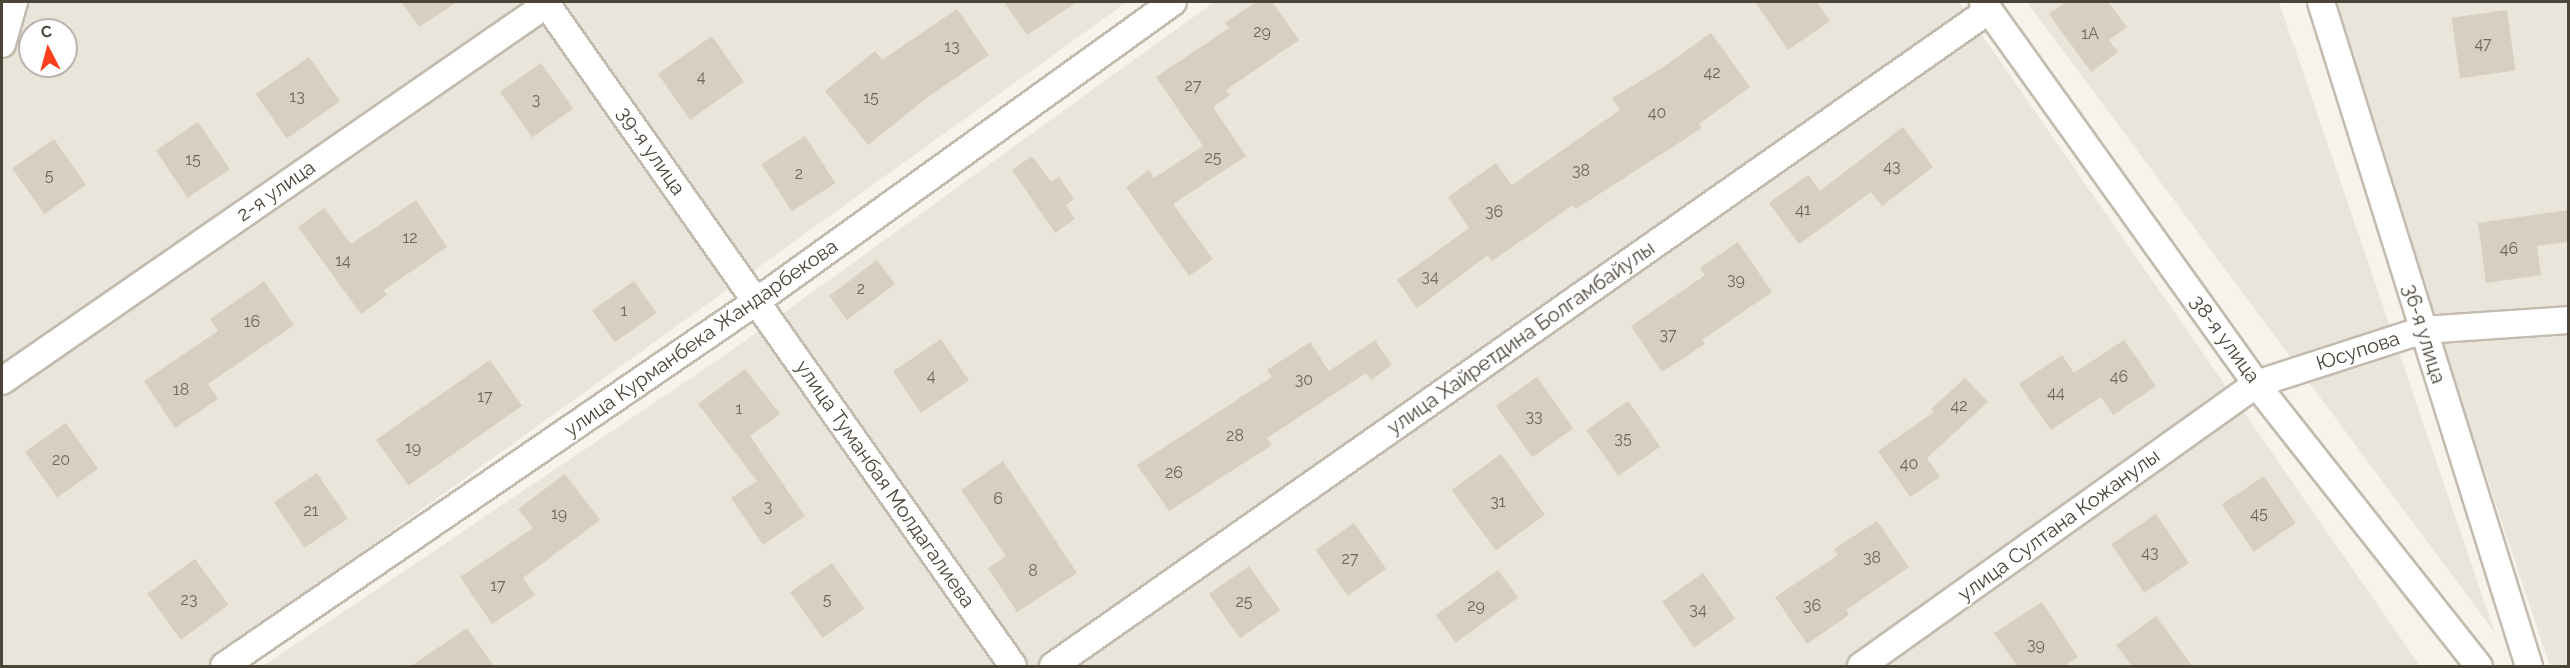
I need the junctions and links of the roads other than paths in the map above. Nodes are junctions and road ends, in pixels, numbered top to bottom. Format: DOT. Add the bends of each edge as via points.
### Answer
graph roads {
  1 [pos="15,2"];
  2 [pos="547,2"];
  3 [pos="1173,2"];
  4 [pos="2321,2"];
  5 [pos="1986,6"];
  6 [pos="2,44"];
  7 [pos="757,301"];
  8 [pos="2568,320"];
  9 [pos="2423,330"];
  10 [pos="2,381"];
  11 [pos="2256,384"];
  12 [pos="224,666"];
  13 [pos="1013,666"];
  14 [pos="1053,666"];
  15 [pos="1861,666"];
  16 [pos="2479,666"];
  17 [pos="2529,666"];
  1 -- 6 [label="street"];
  2 -- 7 [label="street, 39-я улица"];
  2 -- 10 [label="street, 2-я улица"];
  3 -- 7 [label="street, улица Курманбека Жандарбекова"];
  4 -- 9 [label="street, 36-я улица"];
  5 -- 11 [label="street, 38-я улица"];
  5 -- 14 [label="street, улица Хайретдина Болгамбайулы"];
  7 -- 12 [label="street, улица Курманбека Жандарбекова"];
  7 -- 13 [label="street, улица Туманбая Молдагалиева"];
  8 -- 9 [label="street, Юсупова"];
  9 -- 11 [label="street, Юсупова"];
  9 -- 17 [label="street, 36-я улица"];
  11 -- 15 [label="street, улица Султана Кожанулы"];
  11 -- 16 [label="street, 38-я улица"];
}
